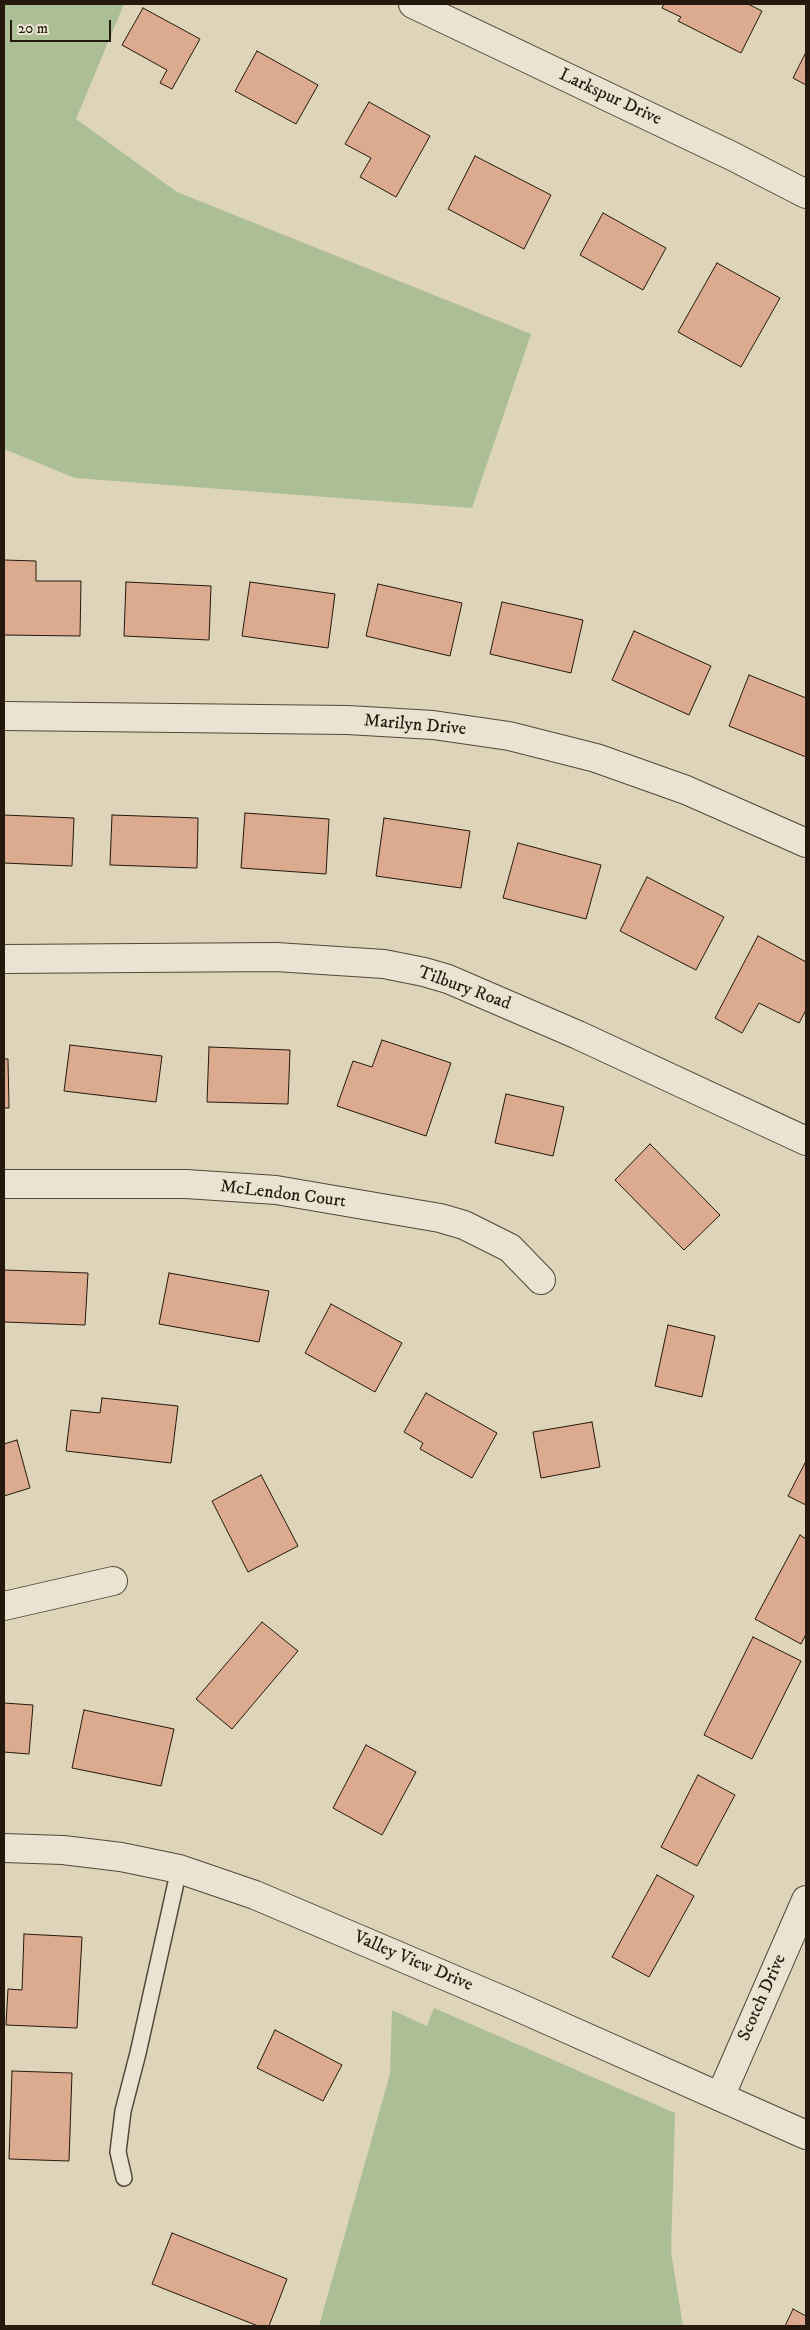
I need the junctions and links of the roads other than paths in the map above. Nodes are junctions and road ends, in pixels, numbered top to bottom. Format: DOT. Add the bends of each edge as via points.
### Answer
graph roads {
  1 [pos="413,4"];
  2 [pos="806,194"];
  3 [pos="4,716"];
  4 [pos="806,843"];
  5 [pos="4,959"];
  6 [pos="806,1141"];
  7 [pos="4,1184"];
  8 [pos="541,1280"];
  9 [pos="114,1581"];
  10 [pos="4,1606"];
  11 [pos="4,1848"];
  12 [pos="179,1869"];
  13 [pos="806,1900"];
  14 [pos="720,2097"];
  15 [pos="806,2135"];
  16 [pos="124,2178"];
  1 -- 2 [label="street, Larkspur Drive"];
  3 -- 4 [label="street, Marilyn Drive" via="348,720 433,725 510,736 596,758 686,790"];
  5 -- 6 [label="street, Tilbury Road" via="276,958 384,964 424,972 448,979 578,1035"];
  7 -- 8 [label="street, McLendon Court" via="186,1184 276,1190 440,1218 464,1225 510,1248"];
  9 -- 10 [label="street"];
  11 -- 12 [label="street, Valley View Drive" via="64,1850"];
  12 -- 14 [label="street, Valley View Drive" via="254,1895"];
  12 -- 16 [label="lane" via="123,2110 118,2152"];
  13 -- 14 [label="street, Scotch Drive"];
  14 -- 15 [label="street, Valley View Drive"];
}
